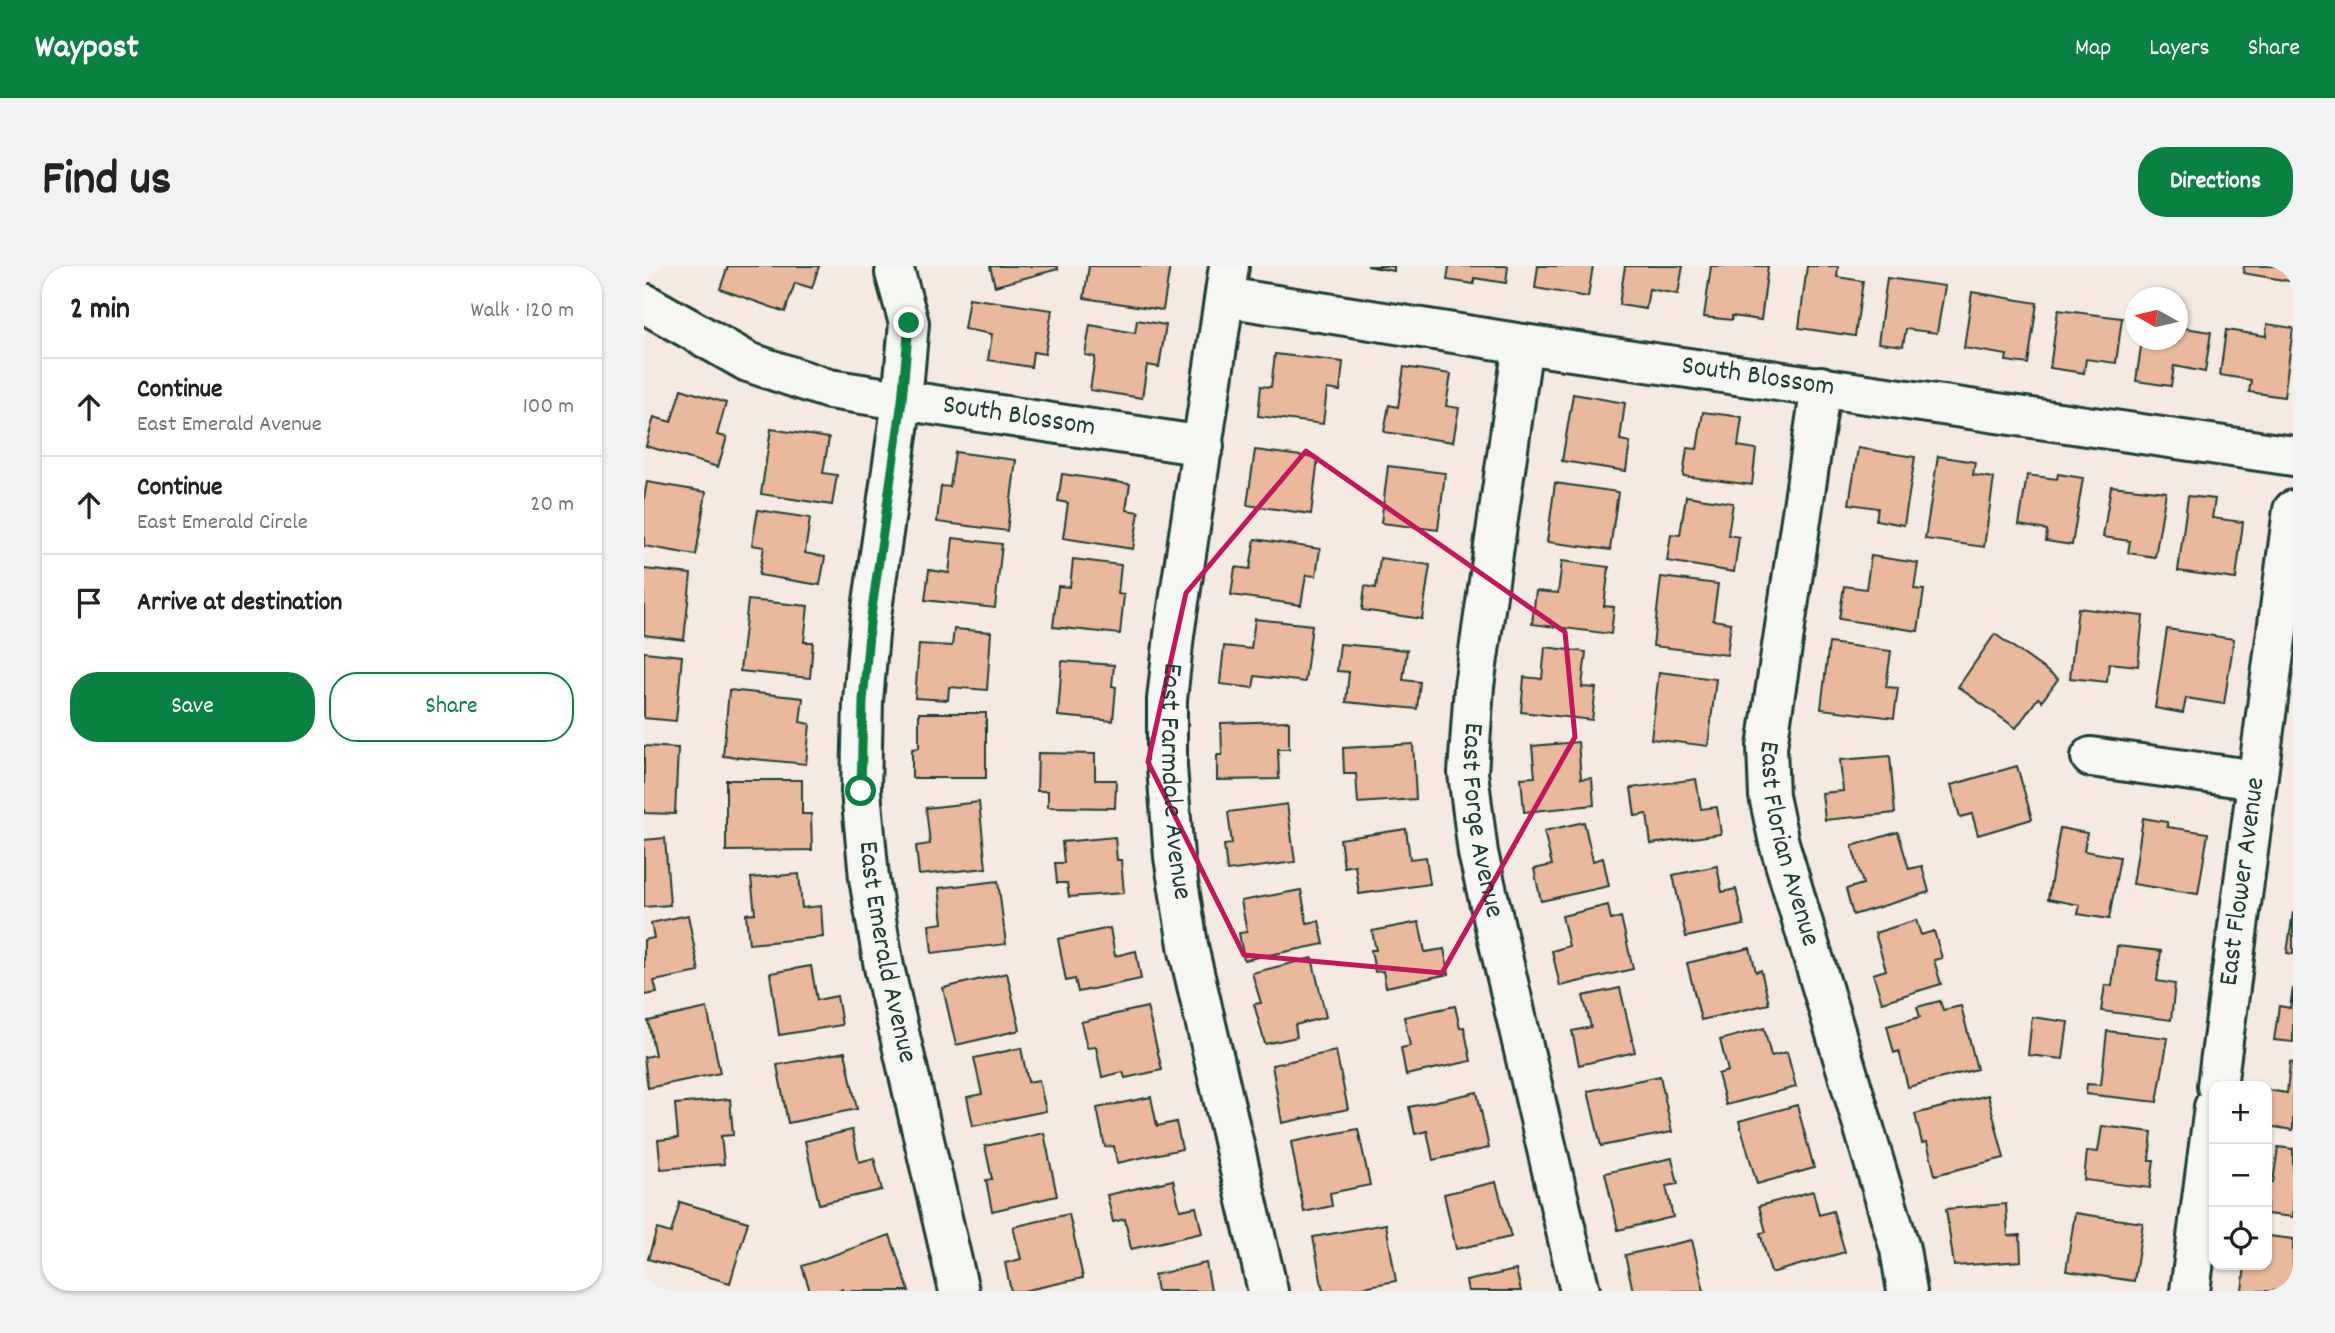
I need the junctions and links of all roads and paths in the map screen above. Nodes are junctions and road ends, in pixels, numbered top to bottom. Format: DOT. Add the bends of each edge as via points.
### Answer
graph roads {
  1 [pos="895,273"];
  2 [pos="1227,281"];
  3 [pos="647,312"];
  4 [pos="1523,344"];
  5 [pos="1821,386"];
  6 [pos="902,401"];
  7 [pos="1204,446"];
  8 [pos="2293,456"];
  9 [pos="2293,510"];
  10 [pos="2091,757"];
  11 [pos="2257,780"];
  12 [pos="2218,1081"];
  13 [pos="2209,1144"];
  14 [pos="959,1291"];
  15 [pos="1268,1291"];
  16 [pos="1580,1291"];
  17 [pos="1907,1291"];
  18 [pos="2190,1291"];
  1 -- 6 [label="street, East Emerald Avenue" via="909,323"];
  2 -- 4 [label="street, South Blossom"];
  2 -- 7 [label="street, East Farmdale Avenue"];
  3 -- 6 [label="street, South Blossom" via="748,362 828,389"];
  4 -- 5 [label="street, South Blossom"];
  4 -- 16 [label="street, East Forge Avenue" via="1474,686 1468,772 1478,853"];
  5 -- 8 [label="street, South Blossom"];
  5 -- 17 [label="street, East Florian Avenue" via="1767,747 1769,796 1900,1249"];
  6 -- 7 [label="street, South Blossom"];
  6 -- 14 [label="street, East Emerald Avenue" via="870,623 861,791 884,967"];
  7 -- 15 [label="street, East Farmdale Avenue" via="1174,635 1167,700 1167,767 1174,857 1189,951"];
  9 -- 11 [label="street, East Flower Avenue"];
  10 -- 11 [label="street"];
  11 -- 12 [label="street, East Flower Avenue"];
  13 -- 18 [label="street"];
}
